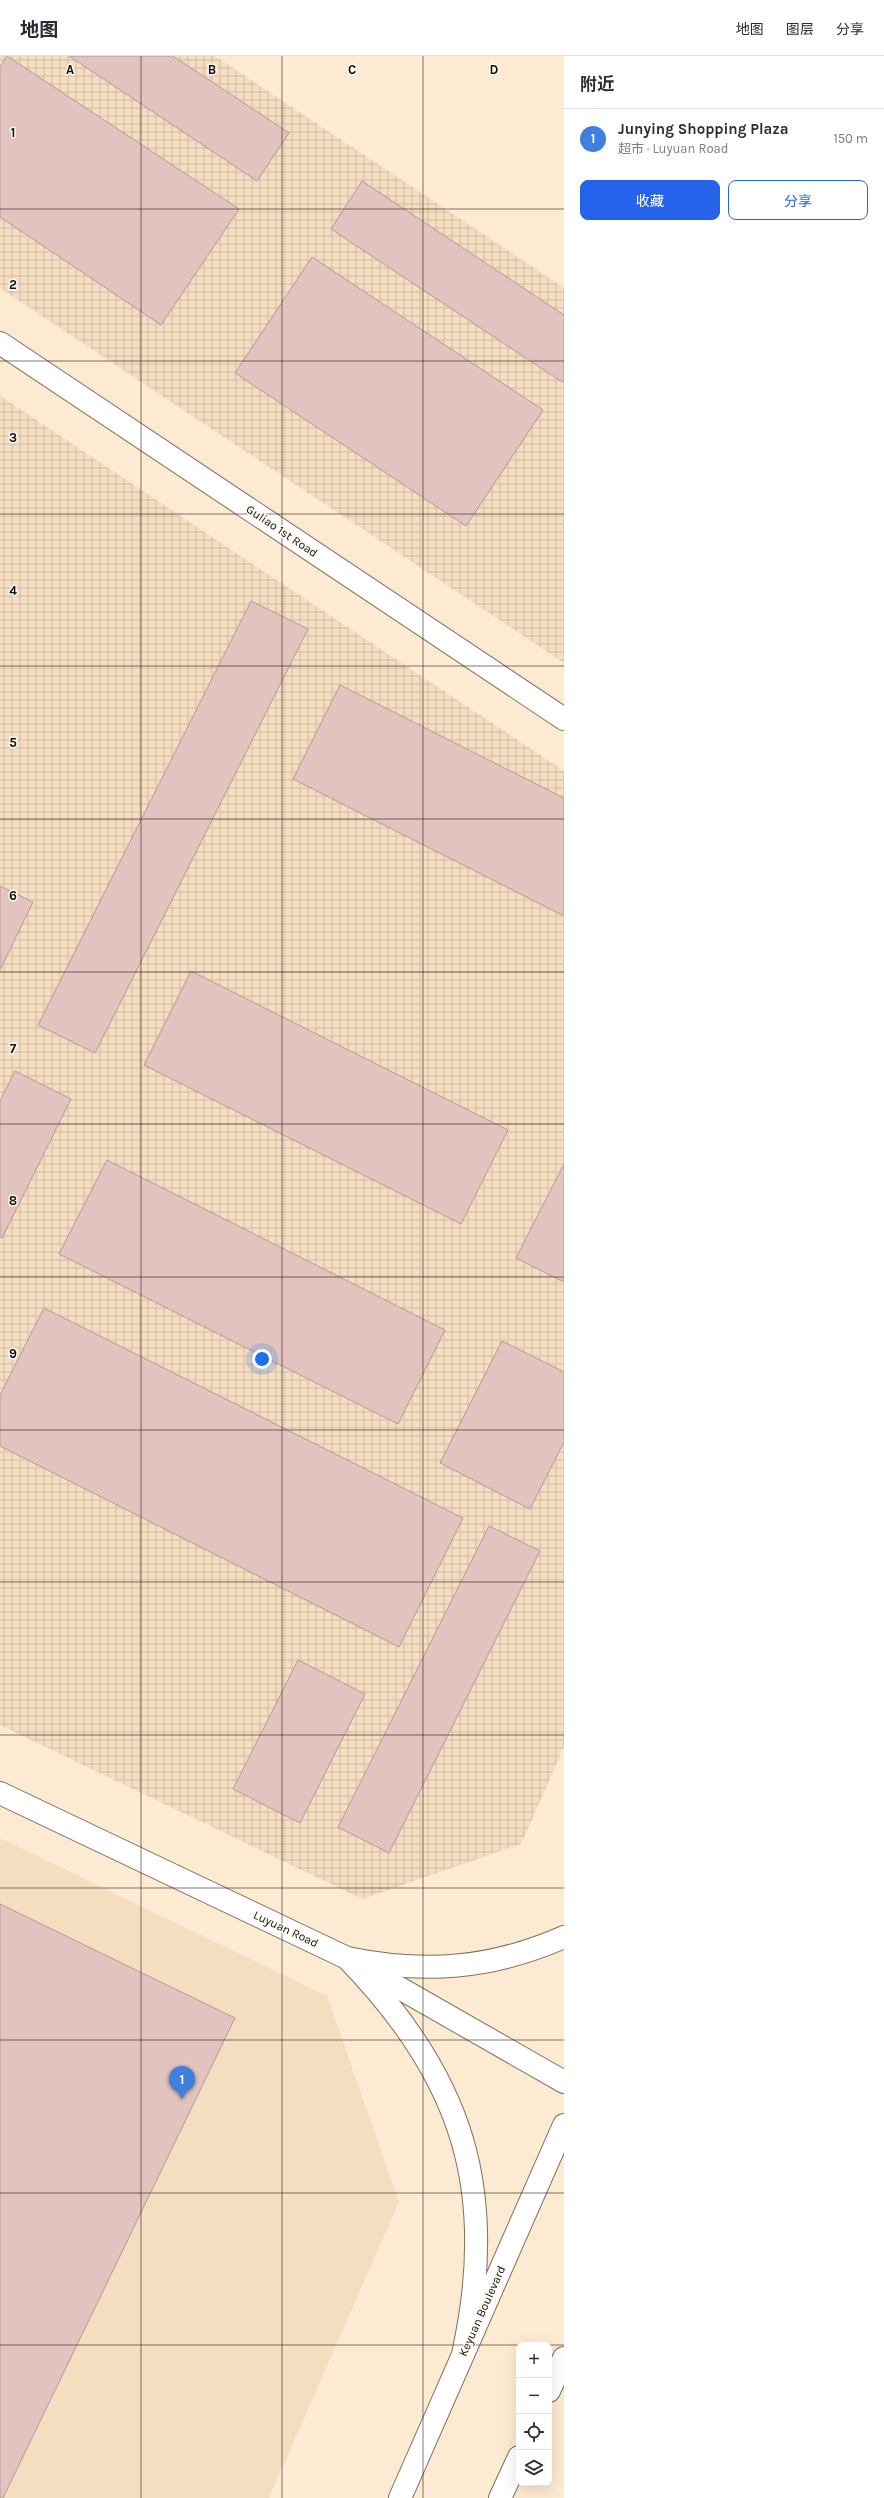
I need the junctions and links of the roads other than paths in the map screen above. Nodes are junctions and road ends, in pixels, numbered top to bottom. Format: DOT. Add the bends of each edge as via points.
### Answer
graph roads {
  1 [pos="0,343"];
  2 [pos="564,719"];
  3 [pos="0,1793"];
  4 [pos="564,1937"];
  5 [pos="347,1958"];
  6 [pos="564,2082"];
  7 [pos="564,2125"];
  8 [pos="463,2354"];
  9 [pos="564,2358"];
  10 [pos="552,2384"];
  11 [pos="564,2385"];
  12 [pos="552,2399"];
  13 [pos="516,2463"];
  14 [pos="400,2498"];
  15 [pos="500,2498"];
  1 -- 2 [label="street, Guliao 1st Road"];
  3 -- 5 [label="street, Luyuan Road"];
  4 -- 5 [label="street" via="539,1948 502,1959 463,1966 385,1966"];
  5 -- 6 [label="street, Luyuan Road"];
  5 -- 8 [label="street" via="378,1990 428,2059 447,2098 462,2139 472,2182 477,2225 477,2268"];
  7 -- 8 [label="street, Keyuan Boulevard"];
  8 -- 14 [label="street, Keyuan Boulevard"];
  9 -- 10 [label="street"];
  11 -- 12 [label="street"];
  13 -- 15 [label="street"];
}
